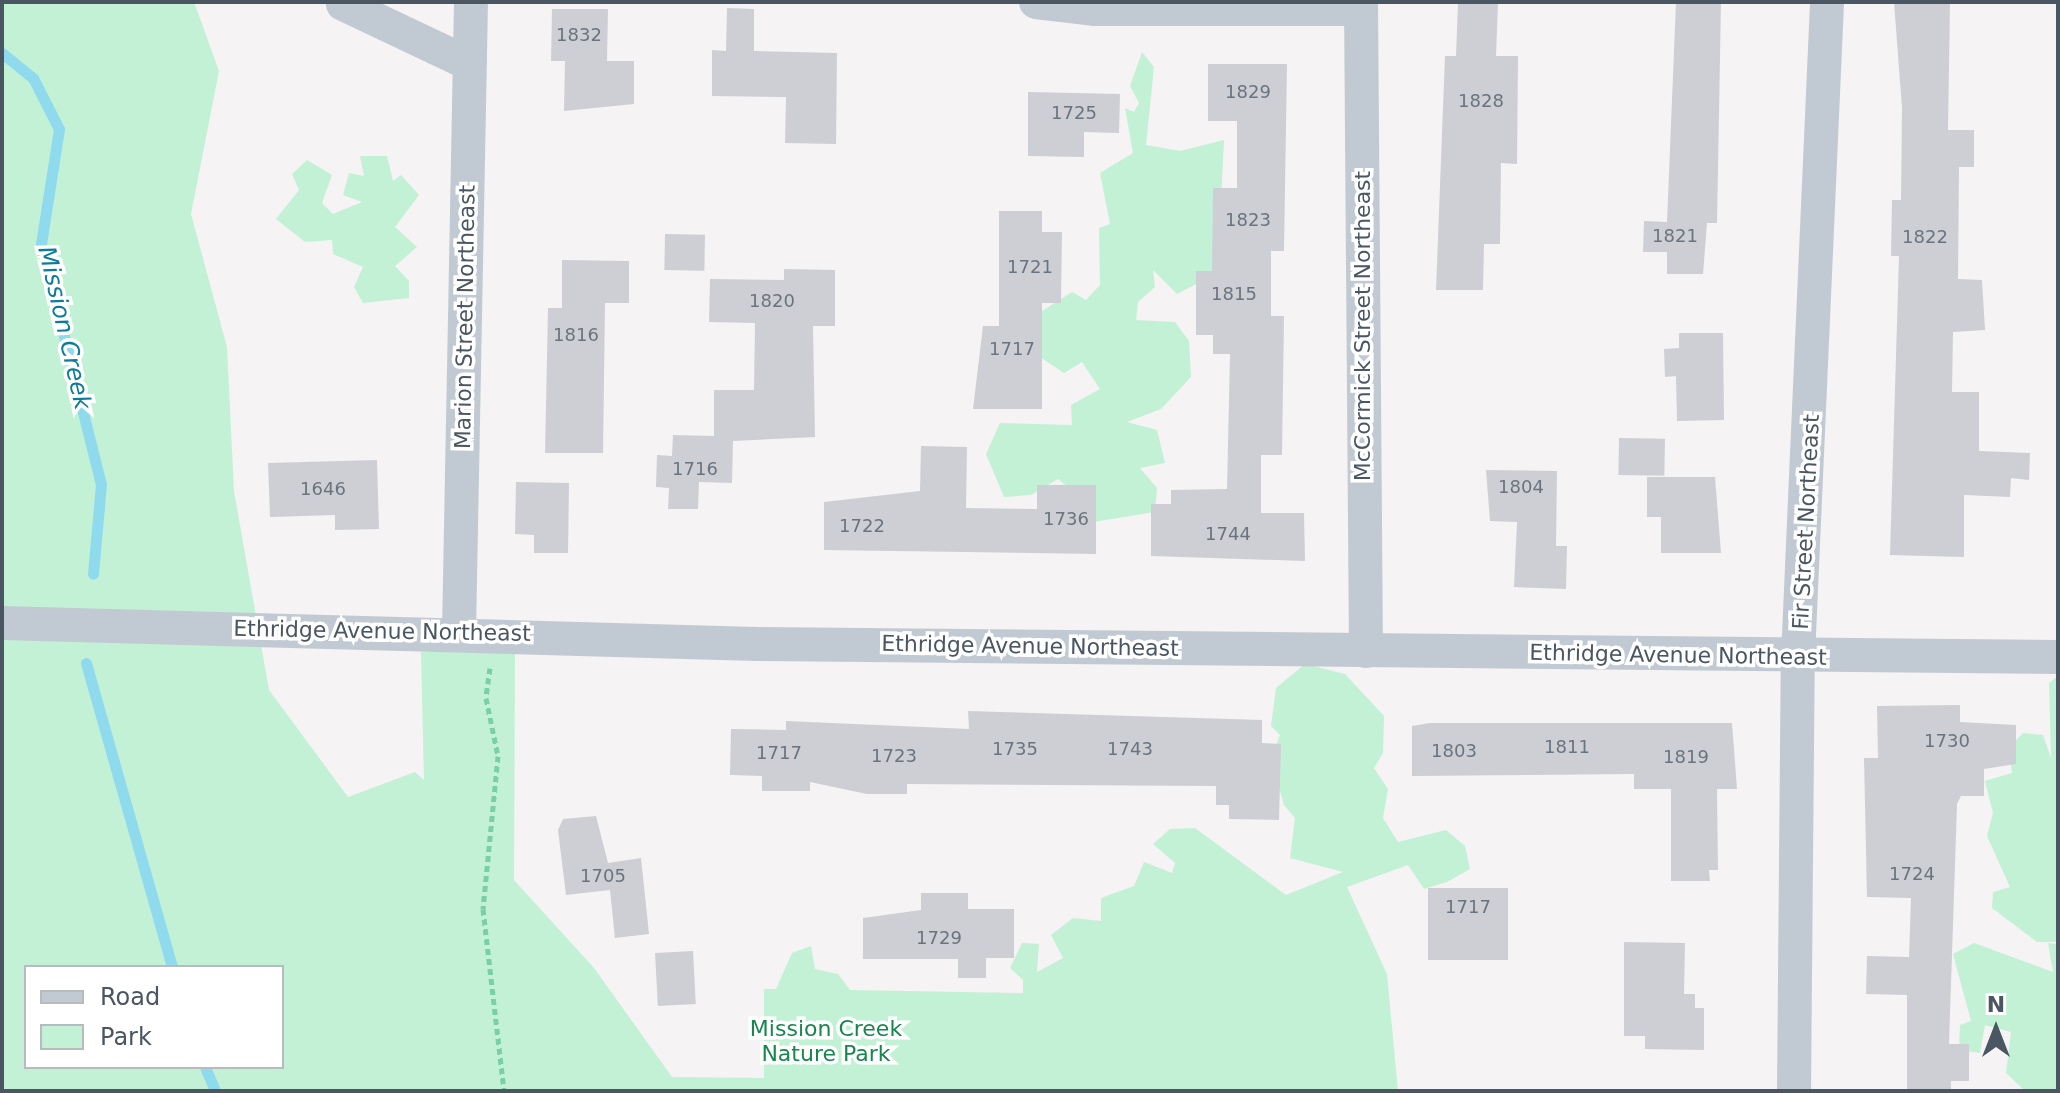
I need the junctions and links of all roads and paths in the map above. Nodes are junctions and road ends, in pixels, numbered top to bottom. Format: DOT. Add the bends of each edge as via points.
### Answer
graph roads {
  1 [pos="471,2"];
  2 [pos="1036,2"];
  3 [pos="1827,2"];
  4 [pos="343,4"];
  5 [pos="1361,6"];
  6 [pos="470,64"];
  7 [pos="2,623"];
  8 [pos="459,632"];
  9 [pos="491,651"];
  10 [pos="1366,651"];
  11 [pos="1798,657"];
  12 [pos="2058,657"];
  13 [pos="504,1091"];
  14 [pos="1794,1091"];
  1 -- 6 [label="street, Marion Street Northeast"];
  2 -- 5 [label="street" via="1096,9"];
  3 -- 11 [label="street, Fir Street Northeast"];
  4 -- 6 [label="street"];
  5 -- 10 [label="street, McCormick Street Northeast"];
  6 -- 8 [label="street, Marion Street Northeast"];
  7 -- 8 [label="street, Ethridge Avenue Northeast"];
  8 -- 10 [label="street, Ethridge Avenue Northeast"];
  9 -- 13 [label="path" via="486,698 498,756 483,909"];
  10 -- 11 [label="street, Ethridge Avenue Northeast"];
  11 -- 12 [label="street, Ethridge Avenue Northeast"];
  11 -- 14 [label="street, Fir Street Northeast"];
}
